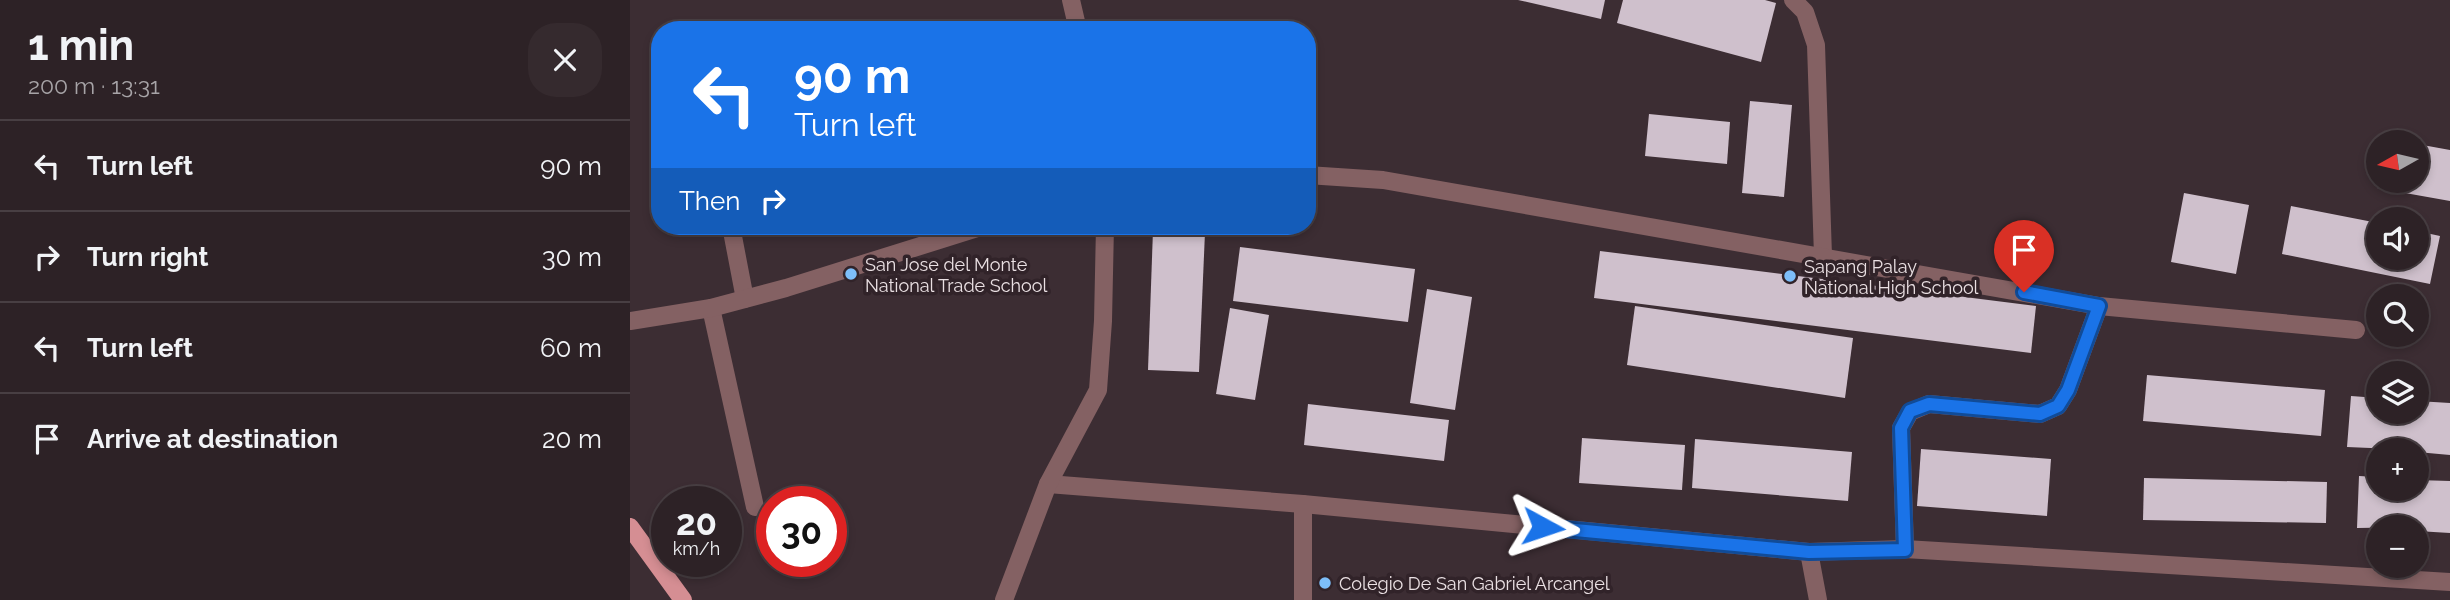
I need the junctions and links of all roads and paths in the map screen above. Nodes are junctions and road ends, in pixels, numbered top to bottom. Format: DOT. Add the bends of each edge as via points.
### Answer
graph roads {
  1 [pos="1072,0"];
  2 [pos="1793,0"];
  3 [pos="1076,21"];
  4 [pos="1316,176"];
  5 [pos="733,235"];
  6 [pos="956,235"];
  7 [pos="1105,235"];
  8 [pos="1823,256"];
  9 [pos="745,299"];
  10 [pos="2099,306"];
  11 [pos="710,307"];
  12 [pos="630,321"];
  13 [pos="2356,330"];
  14 [pos="1048,484"];
  15 [pos="1303,504"];
  16 [pos="755,507"];
  17 [pos="630,527"];
  18 [pos="1905,550"];
  19 [pos="1809,552"];
  20 [pos="2450,582"];
  21 [pos="683,600"];
  22 [pos="1004,600"];
  23 [pos="1303,600"];
  24 [pos="1818,600"];
  1 -- 3 [label="street"];
  2 -- 8 [label="street" via="1805,12 1816,45"];
  4 -- 8 [label="street" via="1383,180"];
  5 -- 9 [label="street"];
  6 -- 9 [label="street"];
  7 -- 14 [label="street" via="1098,390"];
  8 -- 10 [label="street"];
  9 -- 11 [label="street"];
  10 -- 13 [label="street"];
  10 -- 18 [label="street" via="2058,406 2040,414 1929,404 1910,411 1901,428"];
  11 -- 12 [label="street"];
  11 -- 16 [label="street"];
  14 -- 15 [label="street"];
  14 -- 22 [label="street"];
  15 -- 19 [label="street"];
  15 -- 23 [label="street"];
  17 -- 21 [label="main road"];
  18 -- 19 [label="street"];
  18 -- 20 [label="street"];
  19 -- 24 [label="street"];
}
